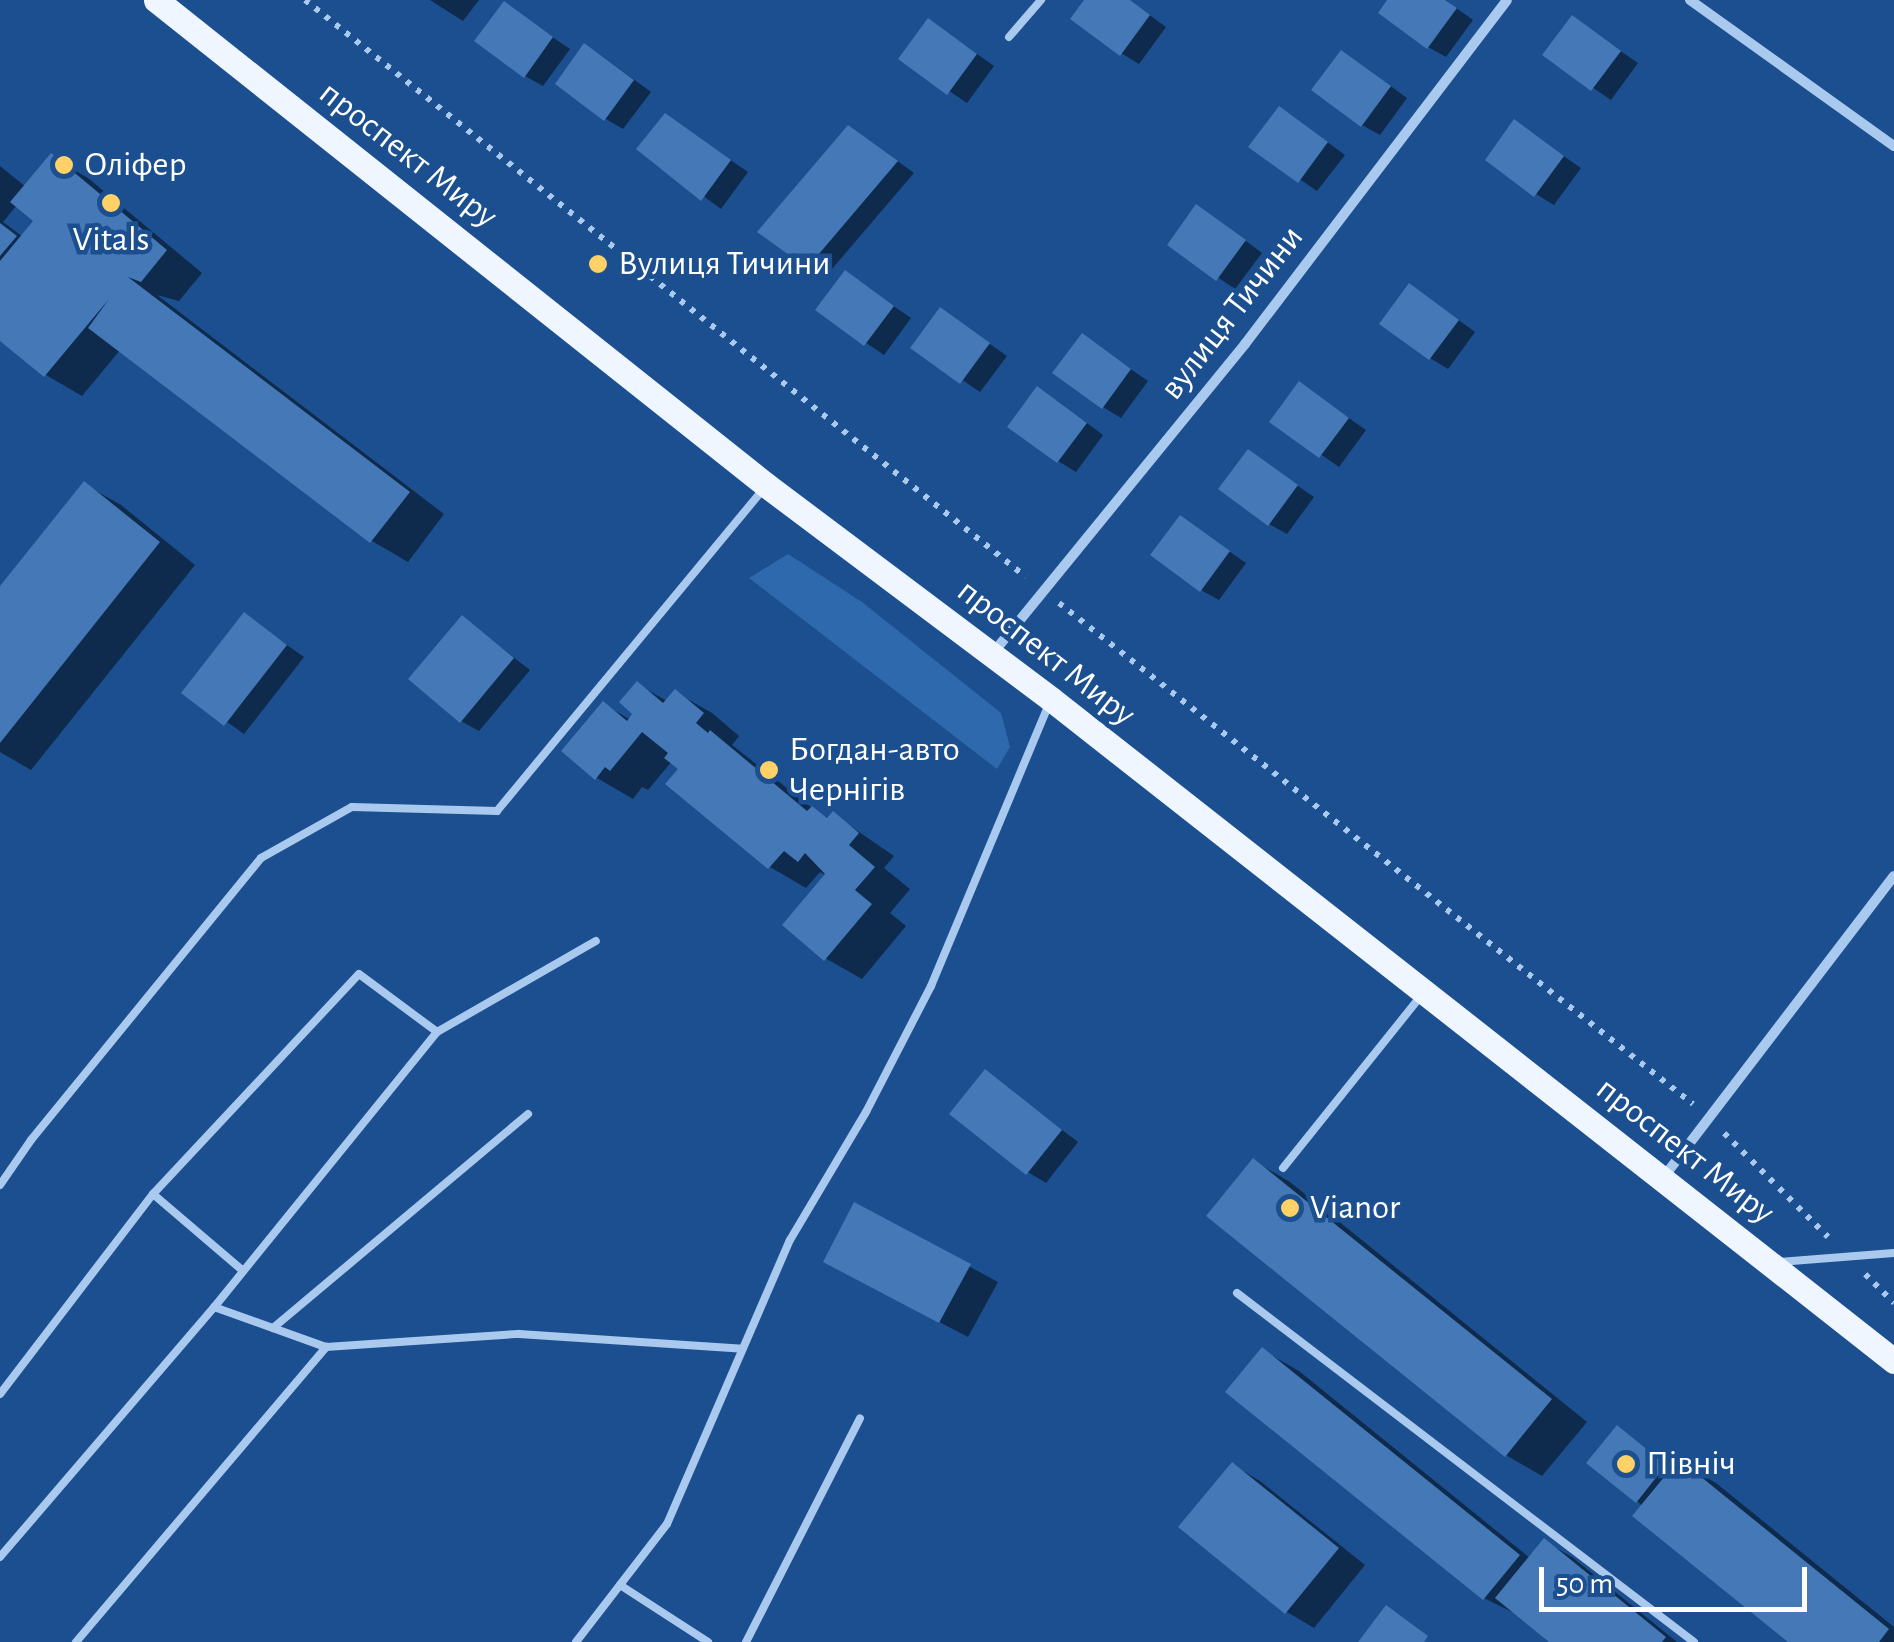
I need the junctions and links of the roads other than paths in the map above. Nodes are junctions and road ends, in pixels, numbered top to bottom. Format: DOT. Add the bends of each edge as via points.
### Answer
graph roads {
  1 [pos="156,0"];
  2 [pos="1041,0"];
  3 [pos="1507,0"];
  4 [pos="1690,0"];
  5 [pos="1010,37"];
  6 [pos="1894,146"];
  7 [pos="766,485"];
  8 [pos="992,654"];
  9 [pos="1051,700"];
  10 [pos="1894,876"];
  11 [pos="596,942"];
  12 [pos="1424,992"];
  13 [pos="438,1032"];
  14 [pos="528,1114"];
  15 [pos="1284,1168"];
  16 [pos="1662,1179"];
  17 [pos="0,1185"];
  18 [pos="153,1194"];
  19 [pos="1894,1253"];
  20 [pos="1772,1263"];
  21 [pos="243,1271"];
  22 [pos="1237,1294"];
  23 [pos="214,1307"];
  24 [pos="273,1328"];
  25 [pos="326,1347"];
  26 [pos="742,1349"];
  27 [pos="1894,1361"];
  28 [pos="0,1394"];
  29 [pos="860,1418"];
  30 [pos="0,1557"];
  31 [pos="620,1585"];
  32 [pos="76,1642"];
  33 [pos="576,1642"];
  34 [pos="708,1642"];
  35 [pos="746,1642"];
  36 [pos="1694,1642"];
  1 -- 7 [label="main road, проспект Миру"];
  2 -- 5 [label="lane"];
  3 -- 8 [label="street, вулиця Тичини" via="1245,344"];
  4 -- 6 [label="street"];
  7 -- 8 [label="main road, проспект Миру"];
  7 -- 17 [label="lane" via="497,811 352,807 260,858"];
  8 -- 9 [label="main road, проспект Миру"];
  9 -- 12 [label="main road, проспект Миру"];
  9 -- 26 [label="lane" via="931,986 790,1240"];
  10 -- 16 [label="street"];
  11 -- 13 [label="lane"];
  12 -- 15 [label="lane"];
  12 -- 16 [label="main road, проспект Миру"];
  13 -- 18 [label="lane" via="359,974"];
  13 -- 21 [label="lane"];
  14 -- 24 [label="lane"];
  16 -- 20 [label="main road, проспект Миру"];
  18 -- 21 [label="lane"];
  18 -- 28 [label="lane"];
  19 -- 20 [label="lane"];
  20 -- 27 [label="main road, проспект Миру"];
  21 -- 23 [label="lane"];
  22 -- 36 [label="lane"];
  23 -- 24 [label="lane"];
  23 -- 30 [label="lane"];
  24 -- 25 [label="lane"];
  25 -- 26 [label="lane" via="519,1334"];
  25 -- 32 [label="lane"];
  26 -- 31 [label="lane" via="667,1524"];
  29 -- 35 [label="lane"];
  31 -- 33 [label="lane"];
  31 -- 34 [label="lane"];
}
